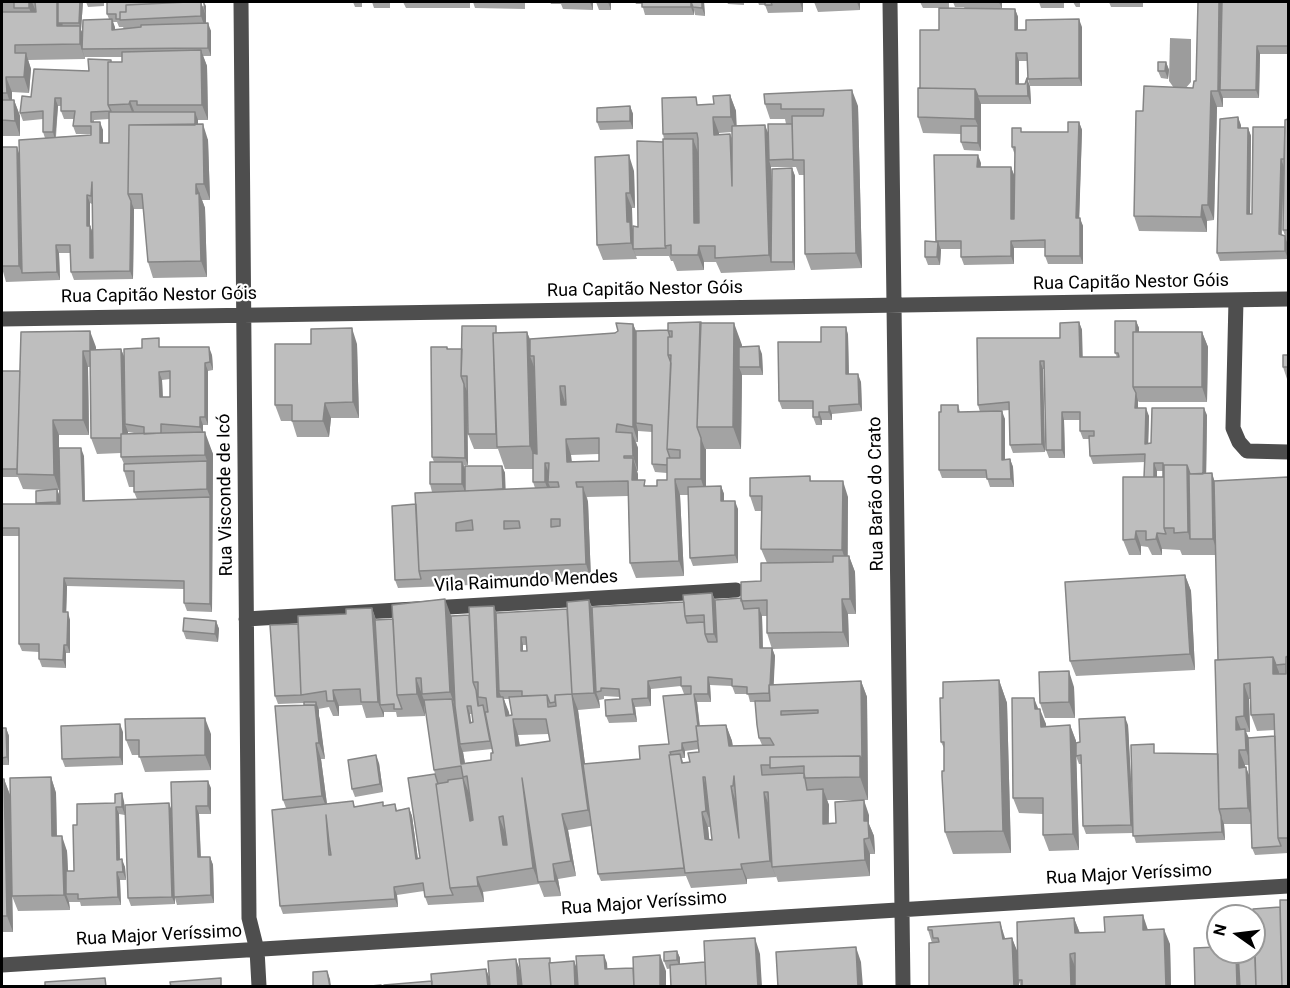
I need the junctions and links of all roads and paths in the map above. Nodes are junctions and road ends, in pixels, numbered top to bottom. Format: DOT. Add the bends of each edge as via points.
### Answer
graph roads {
  1 [pos="241,2"];
  2 [pos="890,2"];
  3 [pos="1288,299"];
  4 [pos="1236,300"];
  5 [pos="893,306"];
  6 [pos="244,314"];
  7 [pos="2,319"];
  8 [pos="1288,452"];
  9 [pos="736,590"];
  10 [pos="246,618"];
  11 [pos="1288,886"];
  12 [pos="903,908"];
  13 [pos="257,950"];
  14 [pos="2,965"];
  15 [pos="259,987"];
  16 [pos="903,987"];
  1 -- 6 [label="street, Rua Visconde de Icó"];
  2 -- 5 [label="street, Rua Barão do Crato"];
  3 -- 4 [label="street, Rua Capitão Nestor Góis"];
  4 -- 5 [label="street, Rua Capitão Nestor Góis"];
  4 -- 8 [label="street" via="1233,428 1247,451"];
  5 -- 6 [label="street, Rua Capitão Nestor Góis"];
  5 -- 12 [label="street, Rua Barão do Crato"];
  6 -- 7 [label="street, Rua Capitão Nestor Góis"];
  6 -- 10 [label="street, Rua Visconde de Icó"];
  9 -- 10 [label="street, Vila Raimundo Mendes"];
  10 -- 13 [label="street, Rua Visconde de Icó" via="249,918"];
  11 -- 12 [label="street, Rua Major Veríssimo"];
  12 -- 13 [label="street, Rua Major Veríssimo"];
  12 -- 16 [label="street, Rua Barão do Crato"];
  13 -- 14 [label="street, Rua Major Veríssimo"];
  13 -- 15 [label="street, Rua Visconde de Icó"];
}
